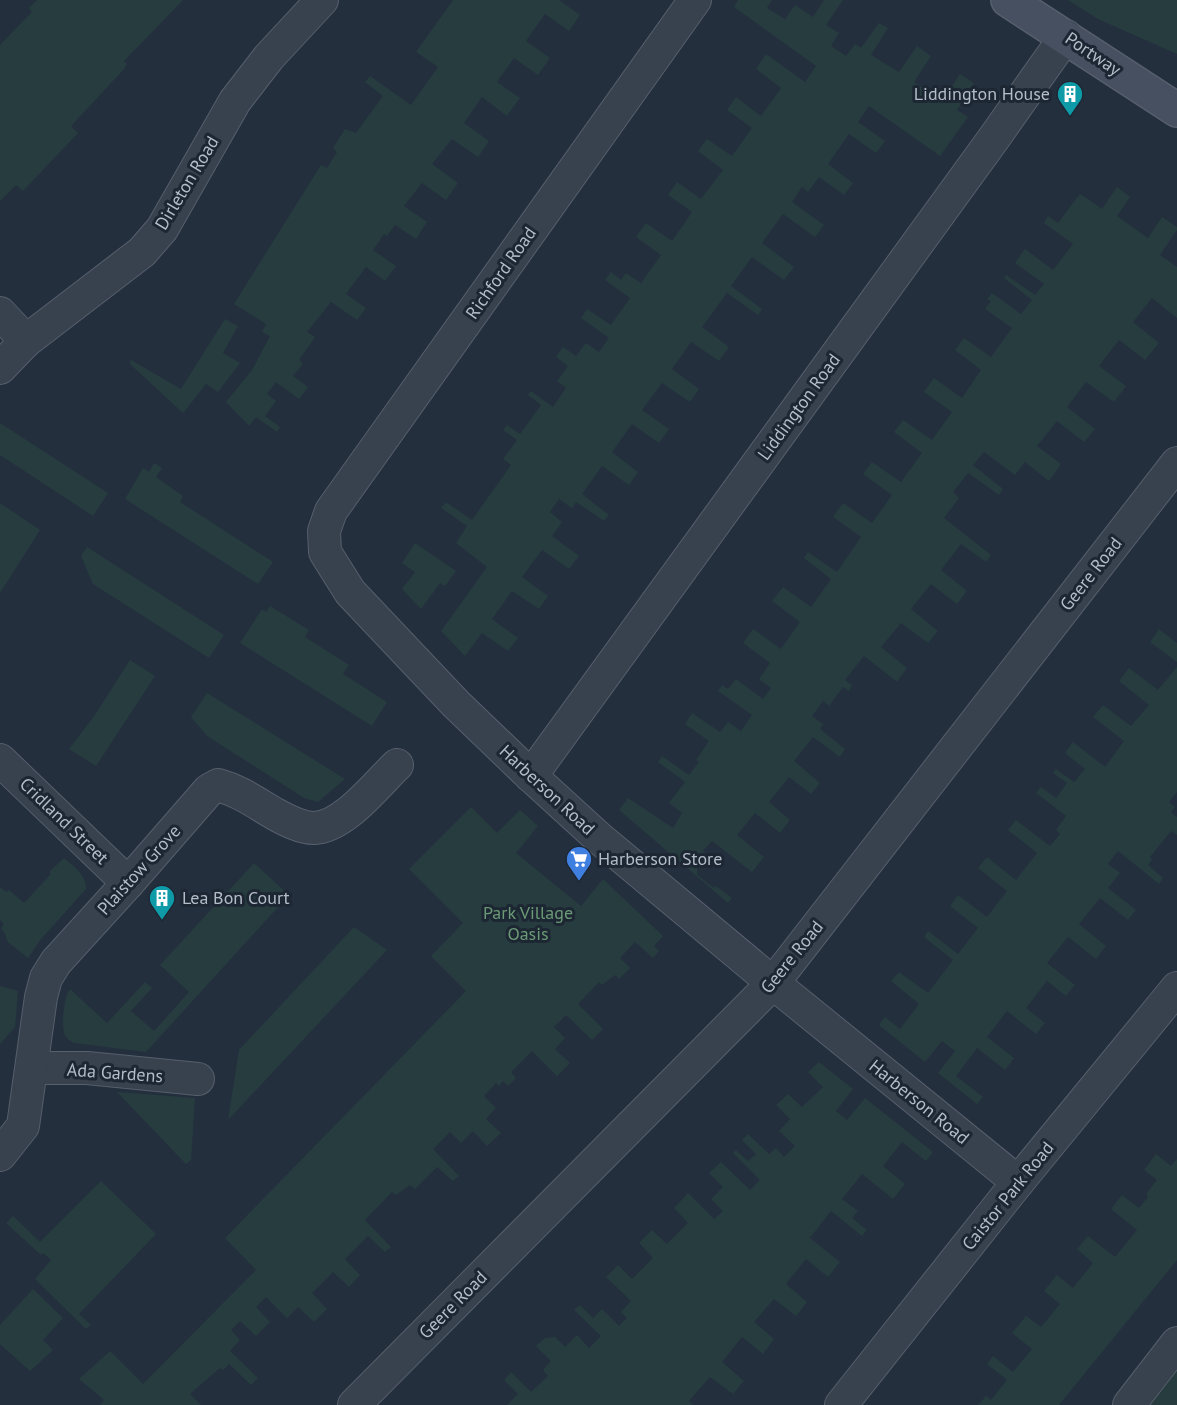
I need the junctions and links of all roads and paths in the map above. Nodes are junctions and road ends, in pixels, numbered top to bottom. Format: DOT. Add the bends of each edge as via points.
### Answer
graph roads {
  1 [pos="322,0"];
  2 [pos="695,0"];
  3 [pos="1008,0"];
  4 [pos="1066,36"];
  5 [pos="1177,110"];
  6 [pos="0,313"];
  7 [pos="26,341"];
  8 [pos="0,368"];
  9 [pos="1177,463"];
  10 [pos="325,552"];
  11 [pos="0,760"];
  12 [pos="397,765"];
  13 [pos="531,777"];
  14 [pos="128,883"];
  15 [pos="773,983"];
  16 [pos="1177,988"];
  17 [pos="32,1068"];
  18 [pos="198,1079"];
  19 [pos="11,1116"];
  20 [pos="0,1155"];
  21 [pos="1018,1182"];
  22 [pos="1177,1343"];
  23 [pos="354,1405"];
  24 [pos="842,1405"];
  25 [pos="1129,1405"];
  1 -- 7 [label="street, Dirleton Road" via="235,101 162,229 142,252"];
  2 -- 10 [label="street, Richford Road" via="331,511 324,531"];
  3 -- 4 [label="main road, Portway"];
  4 -- 5 [label="main road, Portway"];
  4 -- 13 [label="street, Liddington Road"];
  6 -- 7 [label="street"];
  7 -- 8 [label="street, Dirleton Road"];
  9 -- 15 [label="street, Geere Road"];
  10 -- 13 [label="street, Harberson Road" via="350,592"];
  11 -- 14 [label="street, Cridland Street"];
  12 -- 14 [label="street, Plaistow Grove" via="335,823 313,828 291,822 242,793 218,785 209,790"];
  13 -- 15 [label="street, Harberson Road"];
  14 -- 17 [label="street, Plaistow Grove" via="46,978"];
  15 -- 21 [label="street, Harberson Road"];
  15 -- 23 [label="street, Geere Road"];
  16 -- 21 [label="street, Caistor Park Road"];
  17 -- 18 [label="street, Ada Gardens" via="87,1068"];
  17 -- 19 [label="street, Plaistow Grove"];
  19 -- 20 [label="street, Plaistow Grove"];
  21 -- 24 [label="street, Caistor Park Road"];
  22 -- 25 [label="street"];
}
